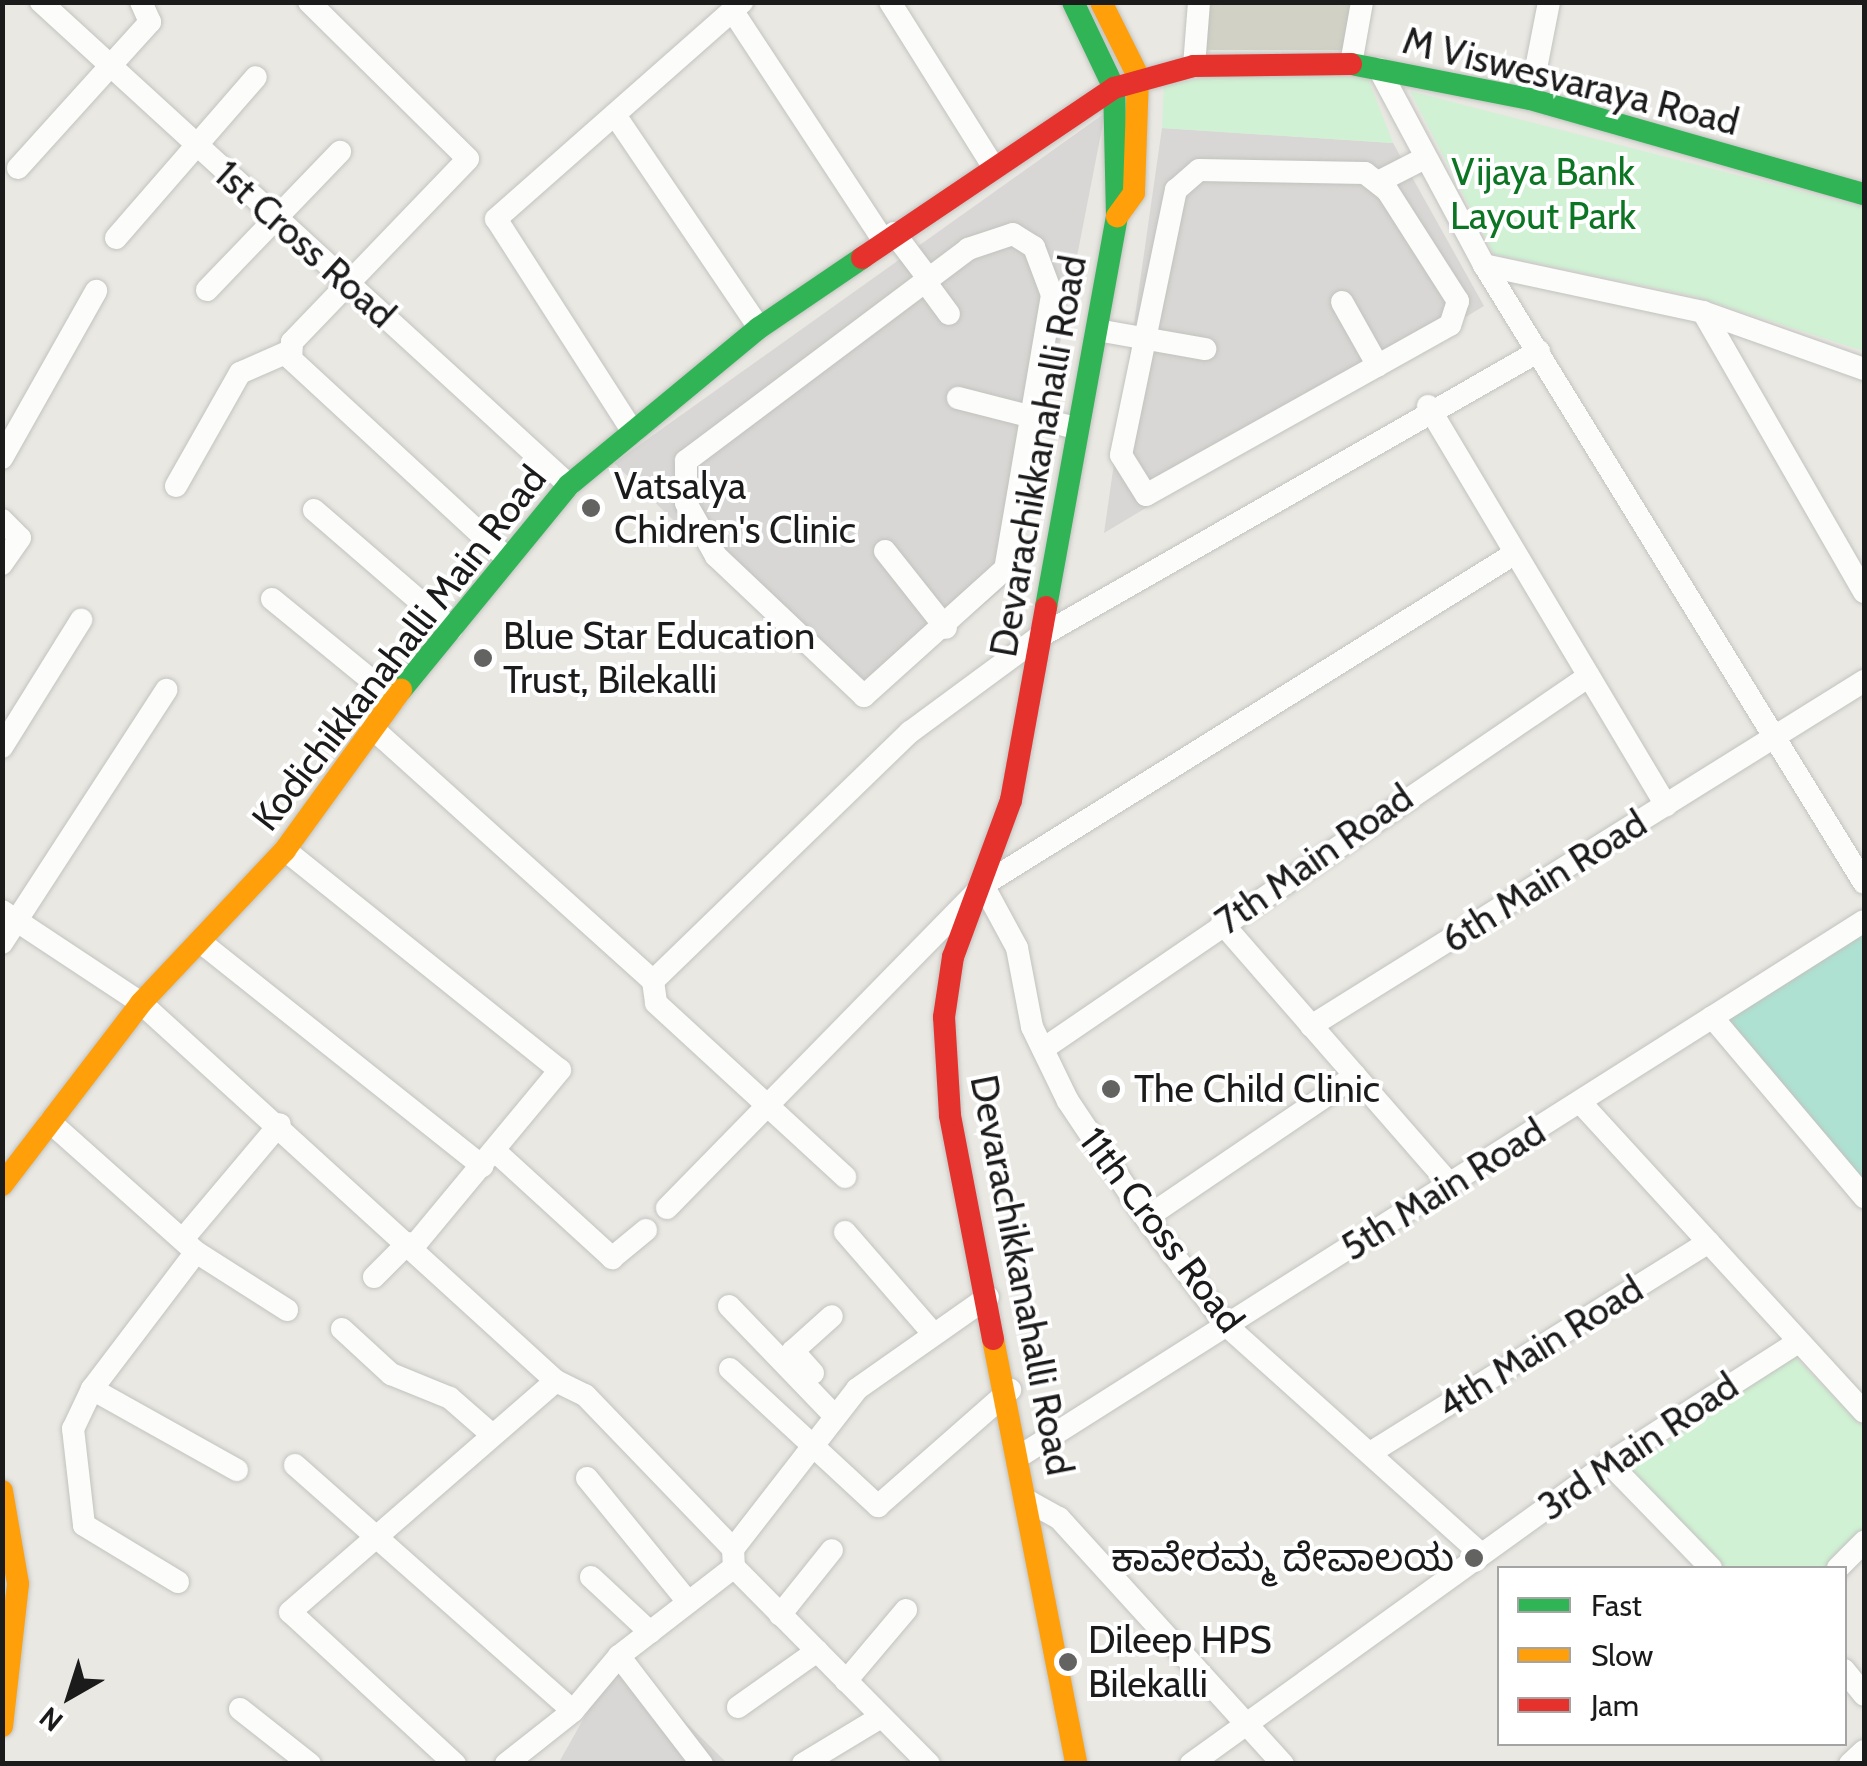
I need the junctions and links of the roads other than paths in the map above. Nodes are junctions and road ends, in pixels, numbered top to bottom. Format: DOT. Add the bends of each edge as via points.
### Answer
graph roads {
  1 [pos="41,2"];
  2 [pos="141,2"];
  3 [pos="308,2"];
  4 [pos="890,2"];
  5 [pos="1073,2"];
  6 [pos="1101,2"];
  7 [pos="1199,2"];
  8 [pos="1362,2"];
  9 [pos="1549,2"];
  10 [pos="737,6"];
  11 [pos="108,64"];
  12 [pos="1351,64"];
  13 [pos="1194,66"];
  14 [pos="1380,69"];
  15 [pos="1138,76"];
  16 [pos="256,77"];
  17 [pos="1114,88"];
  18 [pos="1530,100"];
  19 [pos="615,114"];
  20 [pos="198,146"];
  21 [pos="340,152"];
  22 [pos="1425,158"];
  23 [pos="993,166"];
  24 [pos="18,168"];
  25 [pos="1380,182"];
  26 [pos="1864,194"];
  27 [pos="275,216"];
  28 [pos="1118,216"];
  29 [pos="889,237"];
  30 [pos="116,238"];
  31 [pos="1484,264"];
  32 [pos="926,279"];
  33 [pos="347,282"];
  34 [pos="96,290"];
  35 [pos="207,290"];
  36 [pos="1342,302"];
  37 [pos="1704,312"];
  38 [pos="949,314"];
  39 [pos="759,328"];
  40 [pos="1097,330"];
  41 [pos="1145,338"];
  42 [pos="1205,350"];
  43 [pos="290,351"];
  44 [pos="1539,351"];
  45 [pos="1378,366"];
  46 [pos="1864,369"];
  47 [pos="958,398"];
  48 [pos="1428,406"];
  49 [pos="1030,415"];
  50 [pos="1076,428"];
  51 [pos="633,432"];
  52 [pos="2,458"];
  53 [pos="569,485"];
  54 [pos="176,486"];
  55 [pos="314,510"];
  56 [pos="2,520"];
  57 [pos="885,551"];
  58 [pos="1514,554"];
  59 [pos="508,560"];
  60 [pos="2,564"];
  61 [pos="1864,592"];
  62 [pos="272,599"];
  63 [pos="81,620"];
  64 [pos="946,628"];
  65 [pos="452,629"];
  66 [pos="1039,637"];
  67 [pos="1589,676"];
  68 [pos="1864,681"];
  69 [pos="166,690"];
  70 [pos="394,699"];
  71 [pos="371,728"];
  72 [pos="1778,736"];
  73 [pos="2,748"];
  74 [pos="1666,806"];
  75 [pos="284,850"];
  76 [pos="1864,883"];
  77 [pos="982,885"];
  78 [pos="10,916"];
  79 [pos="1864,921"];
  80 [pos="1222,923"];
  81 [pos="2,943"];
  82 [pos="204,944"];
  83 [pos="654,980"];
  84 [pos="141,1002"];
  85 [pos="1712,1018"];
  86 [pos="1311,1026"];
  87 [pos="1042,1048"];
  88 [pos="1355,1076"];
  89 [pos="1580,1102"];
  90 [pos="768,1108"];
  91 [pos="50,1122"];
  92 [pos="280,1124"];
  93 [pos="488,1159"];
  94 [pos="845,1176"];
  95 [pos="1450,1184"];
  96 [pos="2,1185"];
  97 [pos="1864,1197"];
  98 [pos="666,1208"];
  99 [pos="1146,1218"];
  100 [pos="646,1230"];
  101 [pos="845,1232"];
  102 [pos="1709,1242"];
  103 [pos="190,1245"];
  104 [pos="411,1245"];
  105 [pos="374,1277"];
  106 [pos="988,1297"];
  107 [pos="728,1306"];
  108 [pos="287,1310"];
  109 [pos="832,1316"];
  110 [pos="1227,1326"];
  111 [pos="342,1329"];
  112 [pos="931,1331"];
  113 [pos="1798,1342"];
  114 [pos="730,1369"];
  115 [pos="556,1381"];
  116 [pos="92,1389"];
  117 [pos="1010,1390"];
  118 [pos="839,1410"];
  119 [pos="1864,1412"];
  120 [pos="489,1432"];
  121 [pos="811,1442"];
  122 [pos="1370,1453"];
  123 [pos="1020,1456"];
  124 [pos="1608,1463"];
  125 [pos="296,1465"];
  126 [pos="237,1470"];
  127 [pos="587,1478"];
  128 [pos="2,1491"];
  129 [pos="1028,1500"];
  130 [pos="374,1532"];
  131 [pos="1864,1542"];
  132 [pos="832,1550"];
  133 [pos="1480,1553"];
  134 [pos="733,1558"];
  135 [pos="10,1560"];
  136 [pos="1709,1566"];
  137 [pos="1840,1566"];
  138 [pos="591,1577"];
  139 [pos="178,1582"];
  140 [pos="688,1602"];
  141 [pos="906,1610"];
  142 [pos="780,1615"];
  143 [pos="650,1632"];
  144 [pos="817,1652"];
  145 [pos="619,1656"];
  146 [pos="1847,1674"];
  147 [pos="846,1681"];
  148 [pos="1864,1695"];
  149 [pos="738,1706"];
  150 [pos="240,1710"];
  151 [pos="573,1711"];
  152 [pos="881,1717"];
  153 [pos="2,1726"];
  154 [pos="1246,1726"];
  155 [pos="1864,1751"];
  156 [pos="832,1756"];
  157 [pos="310,1764"];
  158 [pos="455,1764"];
  159 [pos="506,1764"];
  160 [pos="702,1764"];
  161 [pos="803,1764"];
  162 [pos="929,1764"];
  163 [pos="1076,1764"];
  164 [pos="1191,1764"];
  165 [pos="1283,1764"];
  166 [pos="1850,1764"];
  1 -- 11 [label="street, 1st Cross Road"];
  2 -- 11 [label="street" via="150,22"];
  3 -- 33 [label="street" via="468,159"];
  4 -- 23 [label="street"];
  5 -- 17 [label="street, Devarachikkanahalli Road"];
  6 -- 15 [label="street"];
  7 -- 13 [label="street"];
  8 -- 12 [label="street"];
  9 -- 18 [label="street"];
  10 -- 19 [label="street"];
  10 -- 29 [label="street"];
  11 -- 20 [label="street, 1st Cross Road"];
  11 -- 24 [label="street"];
  12 -- 13 [label="street, M Viswesvaraya Road"];
  12 -- 14 [label="street, M Viswesvaraya Road"];
  13 -- 15 [label="street, M Viswesvaraya Road"];
  14 -- 18 [label="street, M Viswesvaraya Road"];
  14 -- 22 [label="street"];
  15 -- 17 [label="street"];
  15 -- 28 [label="street, Devarachikkanahalli Road" via="1134,192"];
  16 -- 20 [label="street"];
  17 -- 23 [label="street, Kodichikkanahalli Main Road"];
  17 -- 28 [label="street, Devarachikkanahalli Road"];
  18 -- 26 [label="street, M Viswesvaraya Road"];
  19 -- 39 [label="street"];
  19 -- 51 [label="street" via="496,219"];
  20 -- 27 [label="street, 1st Cross Road"];
  20 -- 30 [label="street"];
  21 -- 27 [label="street"];
  22 -- 25 [label="street"];
  22 -- 31 [label="street"];
  23 -- 29 [label="street, Kodichikkanahalli Main Road"];
  25 -- 41 [label="street" via="1366,173 1185,177"];
  25 -- 45 [label="street" via="1458,302 1450,325"];
  27 -- 33 [label="street, 1st Cross Road"];
  27 -- 35 [label="street"];
  28 -- 40 [label="street, Devarachikkanahalli Road"];
  29 -- 32 [label="street"];
  29 -- 39 [label="street, Kodichikkanahalli Main Road"];
  31 -- 37 [label="street"];
  31 -- 44 [label="street"];
  32 -- 38 [label="street"];
  32 -- 49 [label="street" via="987,239 1013,234 1034,247 1052,295"];
  32 -- 64 [label="street" via="697,446 684,479 686,504 716,556 860,694"];
  33 -- 43 [label="street"];
  33 -- 53 [label="street, 1st Cross Road"];
  34 -- 52 [label="street"];
  36 -- 45 [label="street"];
  37 -- 46 [label="street"];
  37 -- 61 [label="street"];
  39 -- 51 [label="street, Kodichikkanahalli Main Road"];
  40 -- 41 [label="street"];
  40 -- 50 [label="street, Devarachikkanahalli Road"];
  41 -- 42 [label="street"];
  41 -- 45 [label="street" via="1121,455 1146,495"];
  43 -- 54 [label="street" via="240,374"];
  43 -- 59 [label="street"];
  44 -- 48 [label="street"];
  44 -- 72 [label="street"];
  47 -- 49 [label="street"];
  48 -- 58 [label="street"];
  48 -- 66 [label="street"];
  49 -- 50 [label="street"];
  49 -- 64 [label="street" via="1005,569"];
  50 -- 66 [label="street, Devarachikkanahalli Road"];
  51 -- 53 [label="street, Kodichikkanahalli Main Road"];
  53 -- 59 [label="street, Kodichikkanahalli Main Road"];
  55 -- 65 [label="street"];
  56 -- 60 [label="street" via="20,538"];
  57 -- 64 [label="street"];
  58 -- 67 [label="street"];
  58 -- 77 [label="street"];
  59 -- 65 [label="street, Kodichikkanahalli Main Road"];
  62 -- 70 [label="street"];
  63 -- 73 [label="street"];
  65 -- 70 [label="street, Kodichikkanahalli Main Road"];
  66 -- 77 [label="street, Devarachikkanahalli Road" via="1011,800"];
  66 -- 83 [label="street" via="910,732"];
  67 -- 74 [label="street"];
  67 -- 80 [label="street, 7th Main Road"];
  68 -- 72 [label="street, 6th Main Road"];
  69 -- 78 [label="street"];
  70 -- 71 [label="street, Kodichikkanahalli Main Road"];
  71 -- 75 [label="street, Kodichikkanahalli Main Road"];
  71 -- 83 [label="street"];
  72 -- 74 [label="street, 6th Main Road"];
  72 -- 76 [label="street"];
  74 -- 86 [label="street, 6th Main Road"];
  75 -- 82 [label="street, Kodichikkanahalli Main Road"];
  75 -- 93 [label="street" via="560,1070"];
  77 -- 87 [label="street, 11th Cross Road" via="1017,948"];
  77 -- 90 [label="street"];
  77 -- 106 [label="street, Devarachikkanahalli Road" via="954,957 944,1017 950,1115"];
  78 -- 81 [label="street"];
  78 -- 84 [label="street"];
  79 -- 85 [label="street, 5th Main Road"];
  80 -- 86 [label="street"];
  80 -- 87 [label="street, 7th Main Road"];
  82 -- 84 [label="street, Kodichikkanahalli Main Road"];
  82 -- 93 [label="street"];
  83 -- 90 [label="street" via="656,1003"];
  84 -- 91 [label="street, Kodichikkanahalli Main Road"];
  84 -- 92 [label="street"];
  85 -- 89 [label="street, 5th Main Road"];
  85 -- 97 [label="street"];
  86 -- 88 [label="street"];
  87 -- 99 [label="street, 11th Cross Road"];
  88 -- 95 [label="street"];
  88 -- 99 [label="street"];
  89 -- 95 [label="street, 5th Main Road"];
  89 -- 102 [label="street"];
  90 -- 94 [label="street"];
  90 -- 98 [label="street"];
  91 -- 96 [label="street, Kodichikkanahalli Main Road"];
  91 -- 103 [label="street"];
  92 -- 103 [label="street"];
  92 -- 104 [label="street"];
  93 -- 100 [label="street" via="612,1258"];
  93 -- 104 [label="street"];
  95 -- 110 [label="street, 5th Main Road"];
  99 -- 110 [label="street, 11th Cross Road"];
  101 -- 112 [label="street"];
  102 -- 113 [label="street"];
  102 -- 122 [label="street, 4th Main Road"];
  103 -- 108 [label="street"];
  103 -- 116 [label="street"];
  104 -- 105 [label="street"];
  104 -- 115 [label="street"];
  106 -- 112 [label="street"];
  106 -- 117 [label="street, Devarachikkanahalli Road"];
  107 -- 118 [label="street"];
  109 -- 118 [label="street" via="793,1351"];
  110 -- 122 [label="street, 11th Cross Road"];
  110 -- 123 [label="street, 5th Main Road"];
  111 -- 120 [label="street" via="390,1374 450,1398"];
  112 -- 118 [label="street"];
  113 -- 119 [label="street"];
  113 -- 124 [label="street, 3rd Main Road"];
  114 -- 121 [label="street"];
  115 -- 120 [label="street"];
  115 -- 134 [label="street" via="585,1395"];
  116 -- 126 [label="street"];
  116 -- 139 [label="street" via="74,1429 84,1525"];
  117 -- 121 [label="street" via="878,1506"];
  117 -- 123 [label="street, Devarachikkanahalli Road"];
  118 -- 121 [label="street"];
  120 -- 130 [label="street"];
  121 -- 134 [label="street"];
  122 -- 133 [label="street, 11th Cross Road"];
  123 -- 129 [label="street, Devarachikkanahalli Road"];
  124 -- 133 [label="street, 3rd Main Road"];
  124 -- 136 [label="street"];
  125 -- 130 [label="street"];
  127 -- 140 [label="street"];
  128 -- 135 [label="street"];
  129 -- 154 [label="street" via="1059,1518"];
  129 -- 163 [label="street, Devarachikkanahalli Road"];
  130 -- 151 [label="street"];
  130 -- 158 [label="street" via="290,1612"];
  131 -- 137 [label="street"];
  132 -- 142 [label="street"];
  133 -- 154 [label="street, 3rd Main Road"];
  134 -- 140 [label="street"];
  134 -- 142 [label="street"];
  135 -- 153 [label="street"];
  138 -- 143 [label="street"];
  140 -- 143 [label="street"];
  141 -- 147 [label="street"];
  142 -- 144 [label="street"];
  143 -- 145 [label="street"];
  144 -- 147 [label="street"];
  144 -- 149 [label="street"];
  145 -- 151 [label="street"];
  145 -- 160 [label="street"];
  146 -- 148 [label="street"];
  147 -- 152 [label="street"];
  150 -- 157 [label="street"];
  151 -- 159 [label="street"];
  152 -- 156 [label="street"];
  152 -- 162 [label="street"];
  154 -- 164 [label="street, 3rd Main Road"];
  154 -- 165 [label="street"];
  155 -- 166 [label="street"];
  156 -- 161 [label="street"];
}
